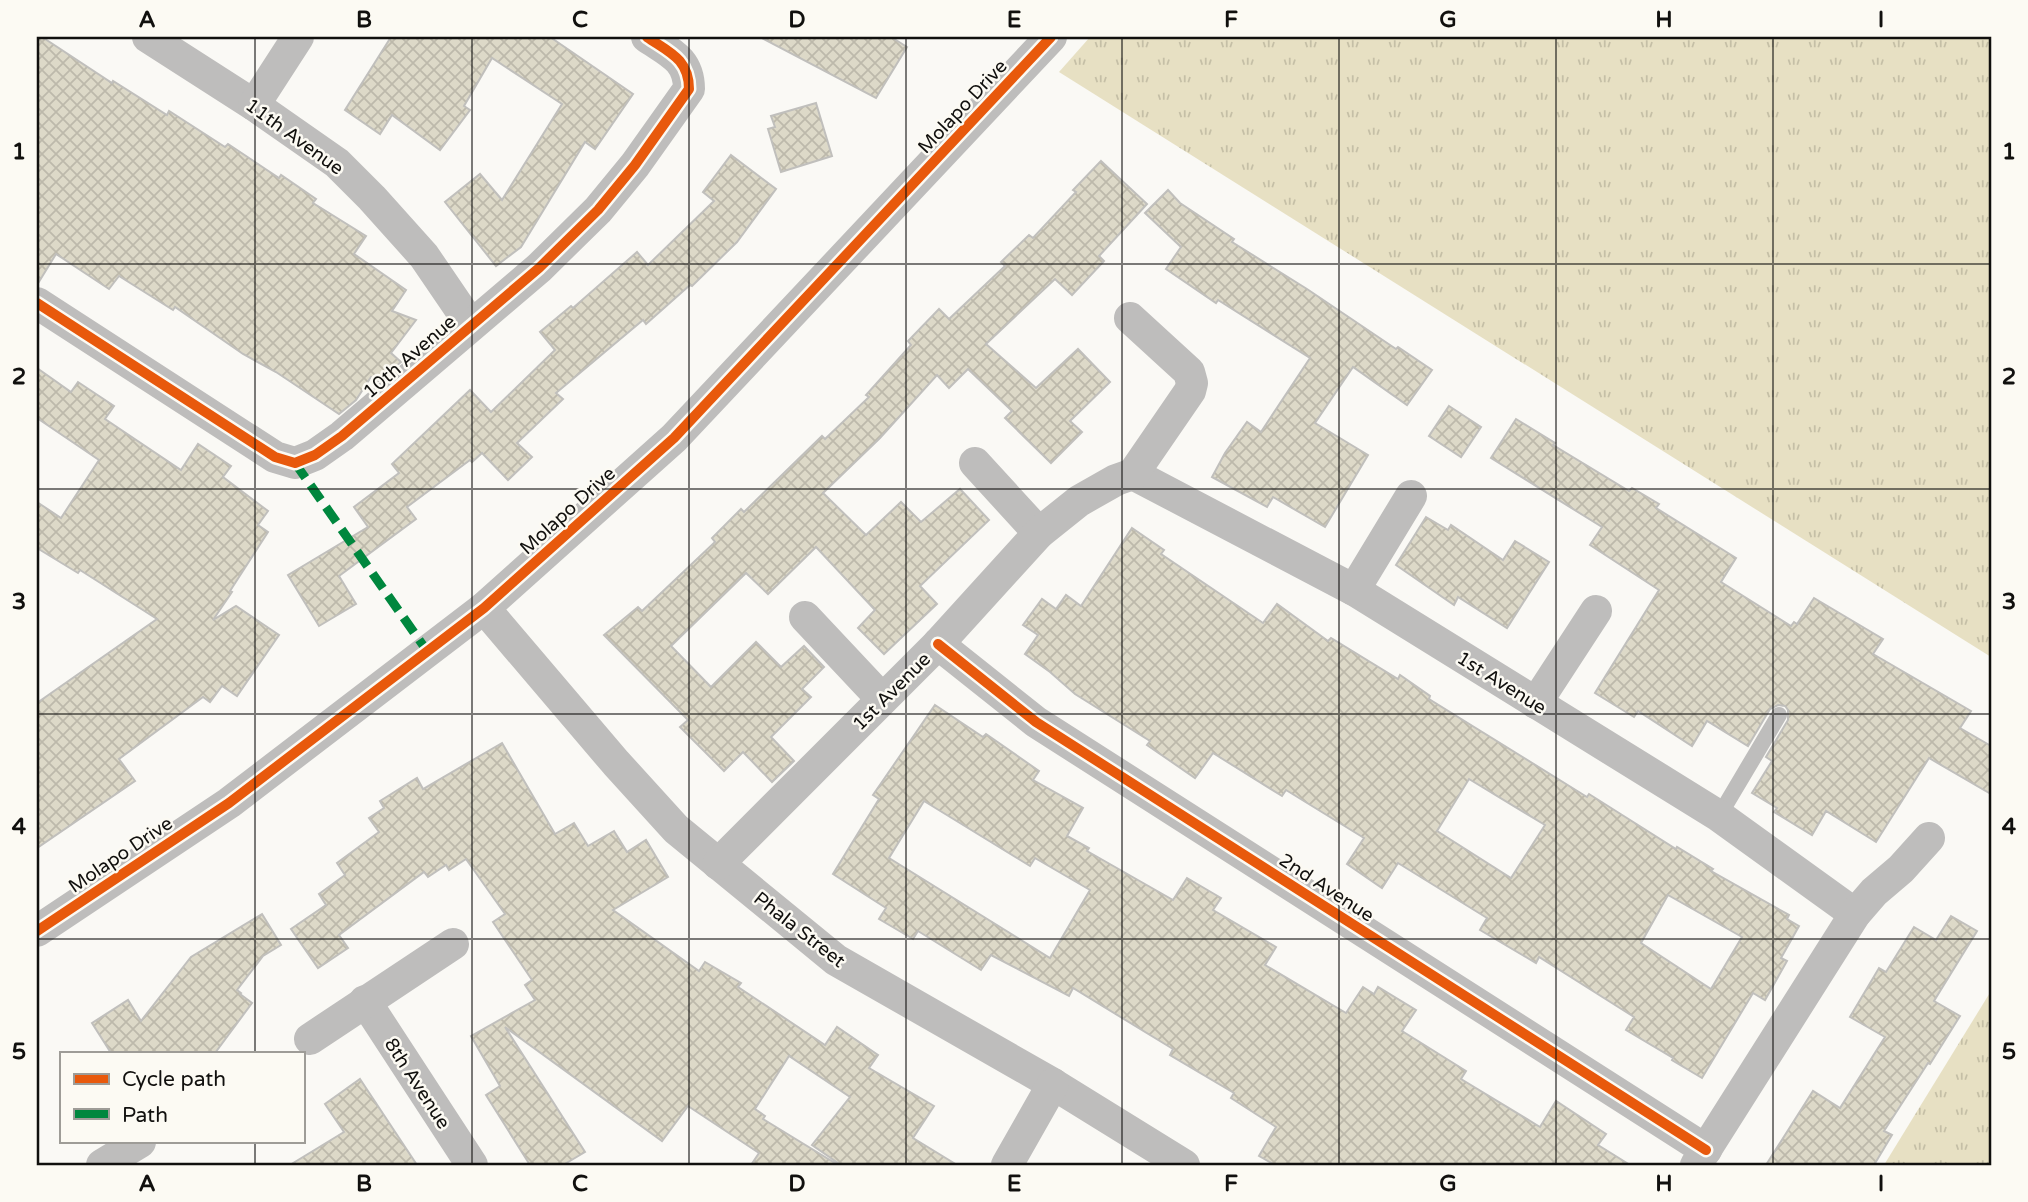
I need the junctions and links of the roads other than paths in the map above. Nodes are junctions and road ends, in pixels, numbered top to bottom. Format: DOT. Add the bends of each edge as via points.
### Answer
graph roads {
  1 [pos="148,37"];
  2 [pos="298,37"];
  3 [pos="647,37"];
  4 [pos="1051,37"];
  5 [pos="254,105"];
  6 [pos="37,303"];
  7 [pos="1130,318"];
  8 [pos="471,326"];
  9 [pos="975,463"];
  10 [pos="1133,474"];
  11 [pos="1411,496"];
  12 [pos="1039,533"];
  13 [pos="1354,590"];
  14 [pos="484,608"];
  15 [pos="1596,611"];
  16 [pos="806,617"];
  17 [pos="938,644"];
  18 [pos="882,699"];
  19 [pos="1535,703"];
  20 [pos="1779,715"];
  21 [pos="1719,816"];
  22 [pos="1929,838"];
  23 [pos="718,864"];
  24 [pos="1856,914"];
  25 [pos="37,931"];
  26 [pos="453,944"];
  27 [pos="365,1001"];
  28 [pos="310,1039"];
  29 [pos="1054,1084"];
  30 [pos="140,1142"];
  31 [pos="1701,1157"];
  32 [pos="102,1165"];
  33 [pos="472,1165"];
  34 [pos="1007,1165"];
  35 [pos="1184,1165"];
  1 -- 5 [label="street, 11th Avenue"];
  2 -- 5 [label="street"];
  3 -- 8 [label="street, 10th Avenue" via="682,61 688,78 682,100 598,211"];
  4 -- 14 [label="street, Molapo Drive" via="674,438"];
  5 -- 8 [label="street, 11th Avenue" via="337,163 372,198 424,256"];
  6 -- 8 [label="street, 10th Avenue" via="275,457 295,463 342,436"];
  7 -- 10 [label="street" via="1189,372 1192,383"];
  9 -- 12 [label="street"];
  10 -- 12 [label="street, 1st Avenue" via="1079,501"];
  10 -- 13 [label="street, 1st Avenue"];
  11 -- 13 [label="street"];
  12 -- 17 [label="street, 1st Avenue"];
  13 -- 19 [label="street, 1st Avenue"];
  14 -- 23 [label="street, Phala Street" via="633,782 676,829"];
  14 -- 25 [label="street, Molapo Drive" via="229,803"];
  15 -- 19 [label="street"];
  16 -- 18 [label="street"];
  17 -- 18 [label="street, 1st Avenue"];
  17 -- 31 [label="street, 2nd Avenue" via="1036,722"];
  18 -- 23 [label="street, 1st Avenue"];
  19 -- 21 [label="street, 1st Avenue"];
  20 -- 21 [label="lane"];
  21 -- 24 [label="street, 1st Avenue"];
  22 -- 24 [label="street"];
  23 -- 29 [label="street, Phala Street" via="836,960"];
  24 -- 31 [label="street"];
  26 -- 27 [label="street"];
  27 -- 28 [label="street"];
  27 -- 33 [label="street, 8th Avenue"];
  29 -- 34 [label="street"];
  29 -- 35 [label="street, Phala Street"];
  30 -- 32 [label="street"];
}
